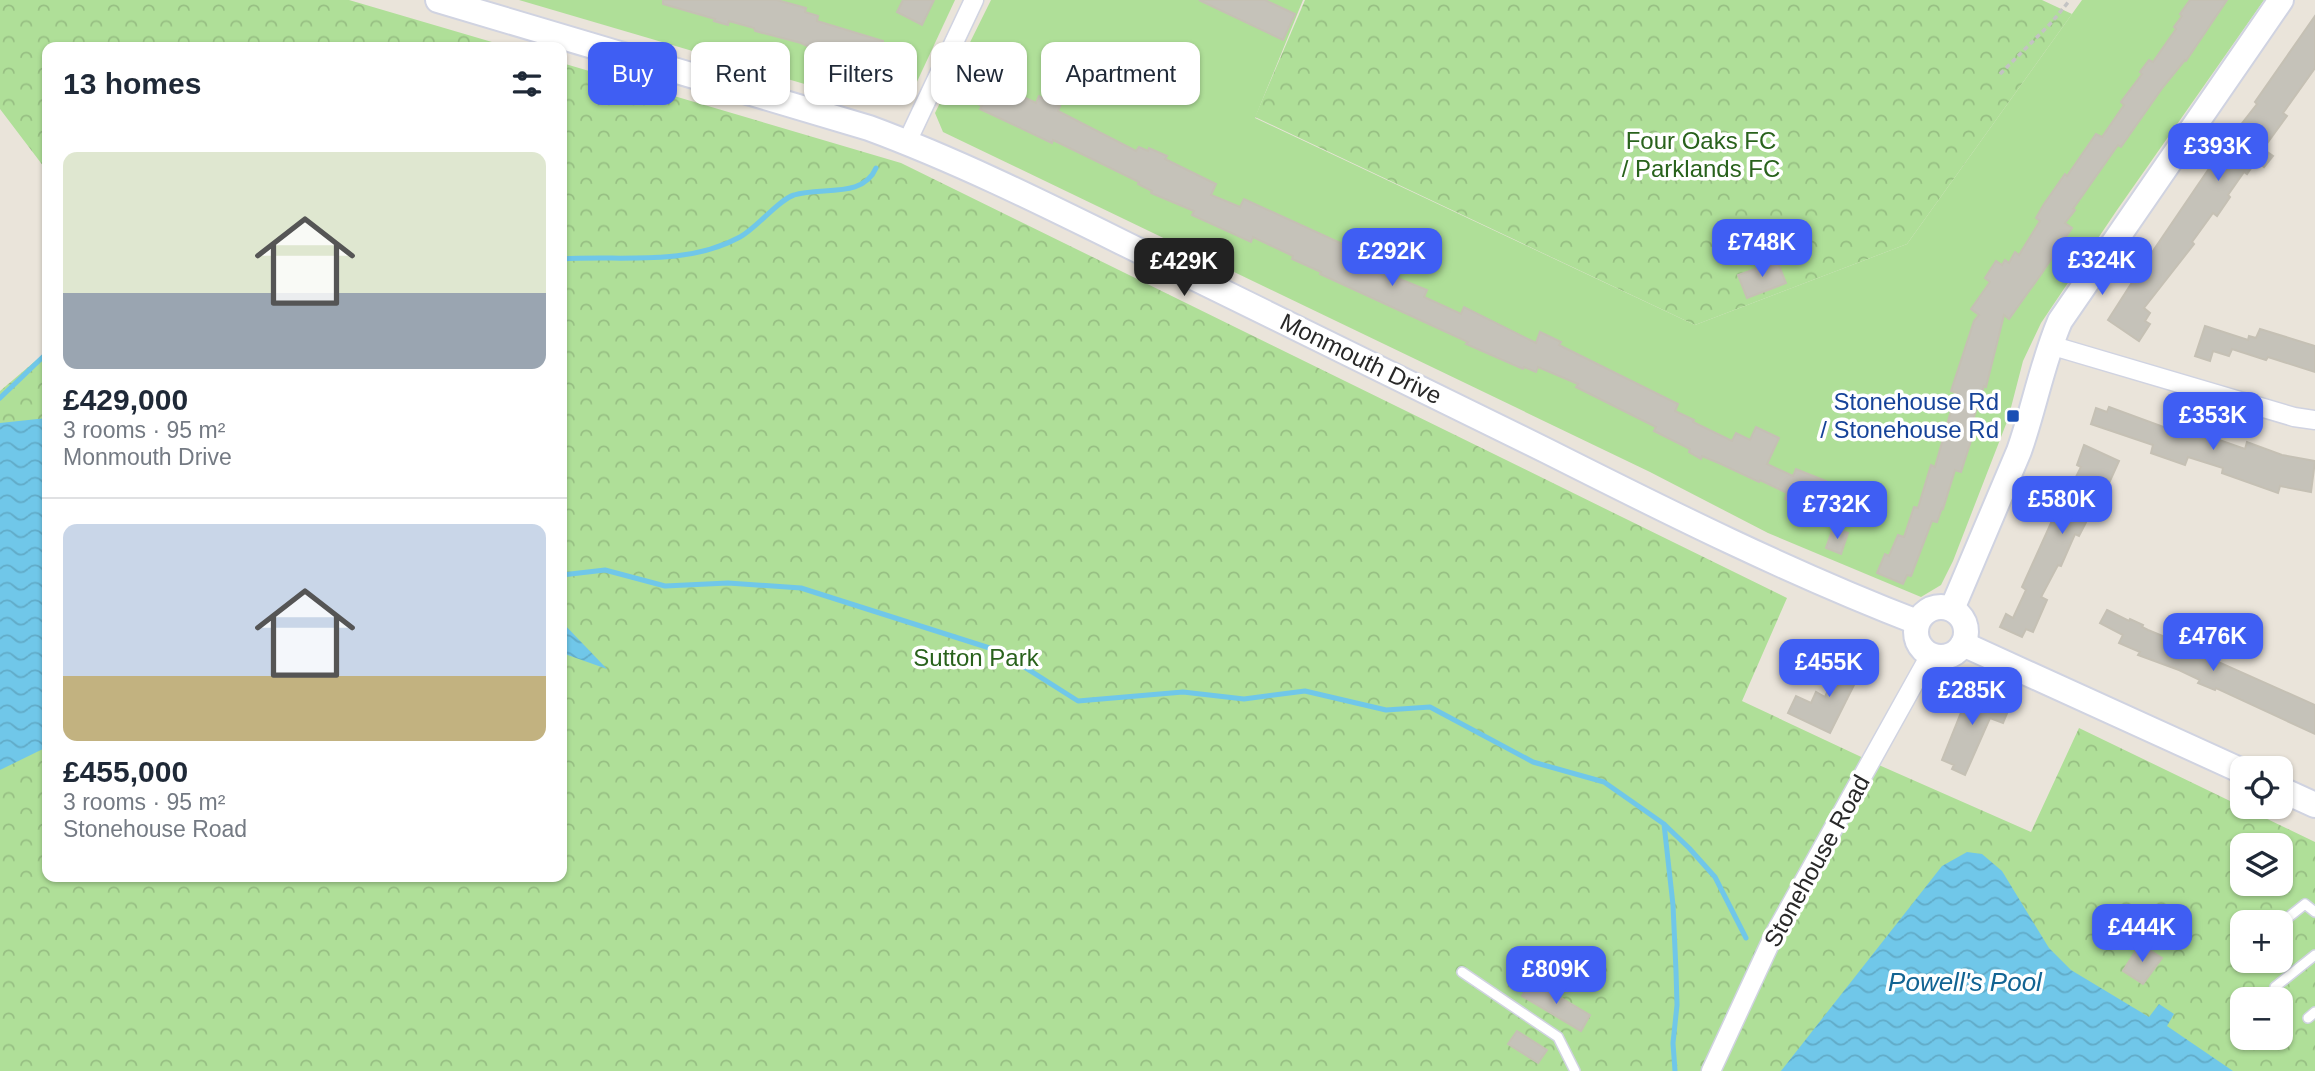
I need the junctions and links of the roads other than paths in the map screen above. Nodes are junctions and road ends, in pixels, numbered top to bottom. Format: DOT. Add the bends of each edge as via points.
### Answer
graph roads {
  1 [pos="438,0"];
  2 [pos="974,0"];
  3 [pos="2281,0"];
  4 [pos="907,142"];
  5 [pos="2050,345"];
  6 [pos="2315,420"];
  7 [pos="1952,609"];
  8 [pos="1917,622"];
  9 [pos="1963,644"];
  10 [pos="1930,655"];
  11 [pos="2230,766"];
  12 [pos="2293,795"];
  13 [pos="2315,805"];
  14 [pos="2315,912"];
  15 [pos="2293,914"];
  16 [pos="2315,955"];
  17 [pos="1462,972"];
  18 [pos="2275,987"];
  19 [pos="1575,1071"];
  20 [pos="1711,1071"];
  1 -- 4 [label="street, Monmouth Drive"];
  2 -- 4 [label="street"];
  3 -- 5 [label="street" via="2073,300"];
  4 -- 8 [label="street, Monmouth Drive" via="1055,210 1691,523"];
  5 -- 6 [label="street"];
  5 -- 7 [label="street" via="2019,451"];
  7 -- 8 [label="street" via="1938,606"];
  7 -- 9 [label="street" via="1962,618"];
  8 -- 10 [label="street" via="1918,644"];
  9 -- 10 [label="street" via="1945,657"];
  9 -- 11 [label="street"];
  10 -- 20 [label="street, Stonehouse Road" via="1774,935"];
  12 -- 13 [label="street"];
  14 -- 15 [label="lane" via="2305,904"];
  16 -- 18 [label="lane"];
  17 -- 19 [label="lane" via="1558,1037"];
}
